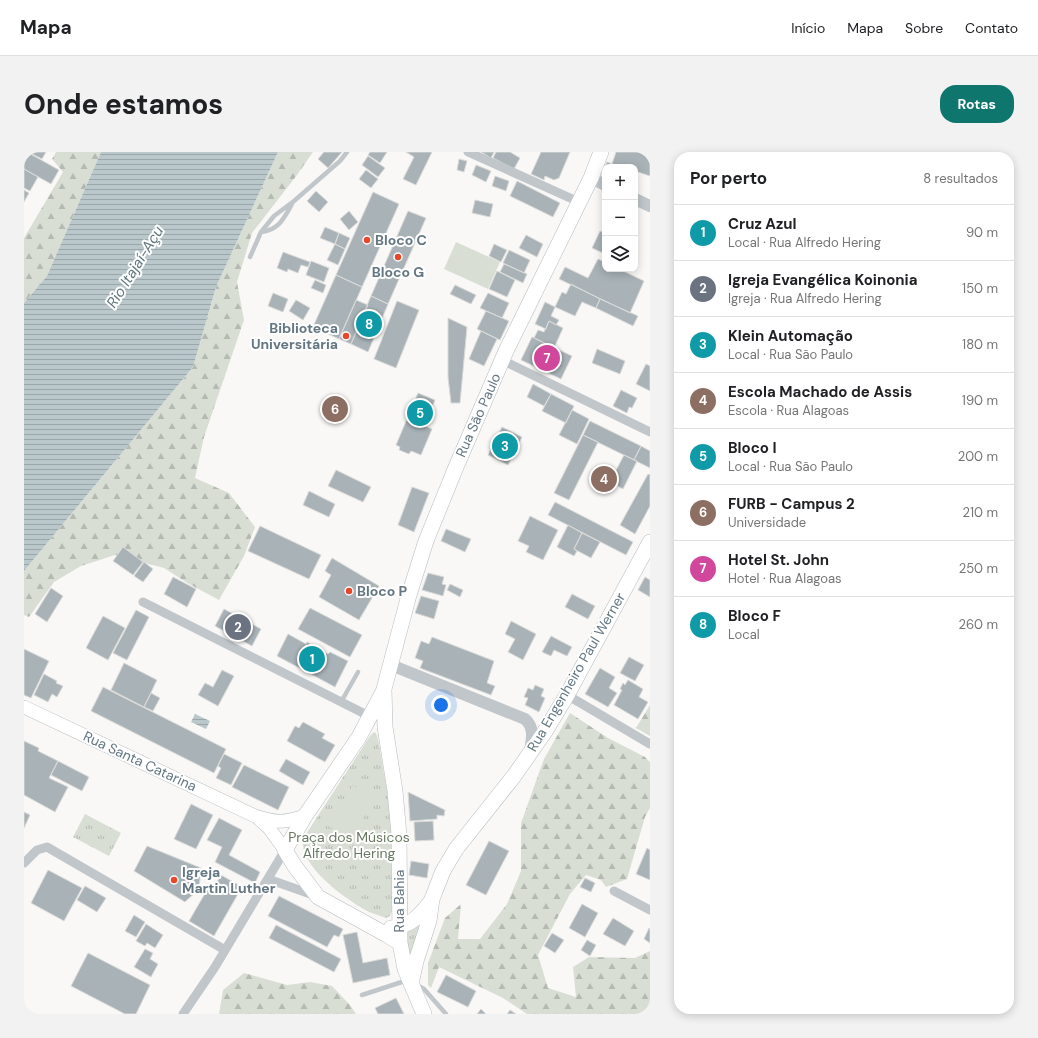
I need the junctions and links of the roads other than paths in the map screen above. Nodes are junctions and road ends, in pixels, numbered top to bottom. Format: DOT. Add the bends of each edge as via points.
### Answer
graph roads {
  1 [pos="347,152"];
  2 [pos="468,152"];
  3 [pos="601,152"];
  4 [pos="591,178"];
  5 [pos="602,184"];
  6 [pos="637,200"];
  7 [pos="294,201"];
  8 [pos="579,202"];
  9 [pos="650,206"];
  10 [pos="262,232"];
  11 [pos="250,257"];
  12 [pos="502,360"];
  13 [pos="650,432"];
  14 [pos="650,542"];
  15 [pos="143,602"];
  16 [pos="390,665"];
  17 [pos="358,672"];
  18 [pos="384,689"];
  19 [pos="567,695"];
  20 [pos="341,702"];
  21 [pos="24,707"];
  22 [pos="369,716"];
  23 [pos="650,744"];
  24 [pos="529,756"];
  25 [pos="255,816"];
  26 [pos="305,816"];
  27 [pos="285,850"];
  28 [pos="24,863"];
  29 [pos="268,878"];
  30 [pos="614,890"];
  31 [pos="318,897"];
  32 [pos="432,899"];
  33 [pos="650,910"];
  34 [pos="372,926"];
  35 [pos="399,927"];
  36 [pos="400,943"];
  37 [pos="225,950"];
  38 [pos="410,981"];
  39 [pos="362,995"];
  40 [pos="183,1014"];
  41 [pos="424,1014"];
  42 [pos="446,1014"];
  1 -- 7 [label="lane"];
  2 -- 8 [label="street"];
  3 -- 4 [label="main road, Rua São Paulo"];
  4 -- 5 [label="street"];
  4 -- 8 [label="main road, Rua São Paulo"];
  6 -- 9 [label="street"];
  7 -- 10 [label="lane" via="274,216"];
  7 -- 10 [label="lane" via="276,228"];
  8 -- 12 [label="main road, Rua São Paulo"];
  10 -- 11 [label="lane"];
  12 -- 13 [label="street"];
  12 -- 16 [label="main road, Rua São Paulo" via="426,541"];
  14 -- 19 [label="main road, Rua Engenheiro Paul Werner"];
  15 -- 20 [label="street"];
  16 -- 18 [label="main road, Rua São Paulo"];
  16 -- 24 [label="street" via="524,719 530,724 533,734"];
  17 -- 20 [label="lane"];
  18 -- 22 [label="main road"];
  18 -- 35 [label="main road, Rua Bahia" via="385,727 399,835"];
  19 -- 23 [label="street"];
  19 -- 24 [label="main road, Rua Engenheiro Paul Werner"];
  20 -- 22 [label="street"];
  21 -- 25 [label="main road, Rua Santa Catarina"];
  22 -- 26 [label="main road" via="359,737"];
  24 -- 32 [label="main road, Rua Engenheiro Paul Werner" via="456,849 443,871"];
  25 -- 26 [label="main road, Rua Santa Catarina" via="287,822"];
  25 -- 27 [label="main road, Rua Santa Catarina" via="270,828"];
  26 -- 27 [label="main road"];
  27 -- 29 [label="street"];
  27 -- 31 [label="main road"];
  28 -- 37 [label="street" via="37,850 47,847"];
  29 -- 31 [label="street"];
  29 -- 37 [label="street"];
  30 -- 33 [label="street"];
  31 -- 34 [label="main road"];
  32 -- 35 [label="main road, Rua Engenheiro Paul Werner" via="421,914"];
  32 -- 38 [label="main road, Rua Engenheiro Paul Werner" via="430,921"];
  34 -- 35 [label="main road"];
  34 -- 36 [label="main road"];
  35 -- 36 [label="main road, Rua Bahia"];
  36 -- 38 [label="main road, Rua Bahia"];
  37 -- 40 [label="street"];
  38 -- 39 [label="lane"];
  38 -- 41 [label="main road, Rua Bahia"];
  38 -- 42 [label="lane" via="424,989"];
}
